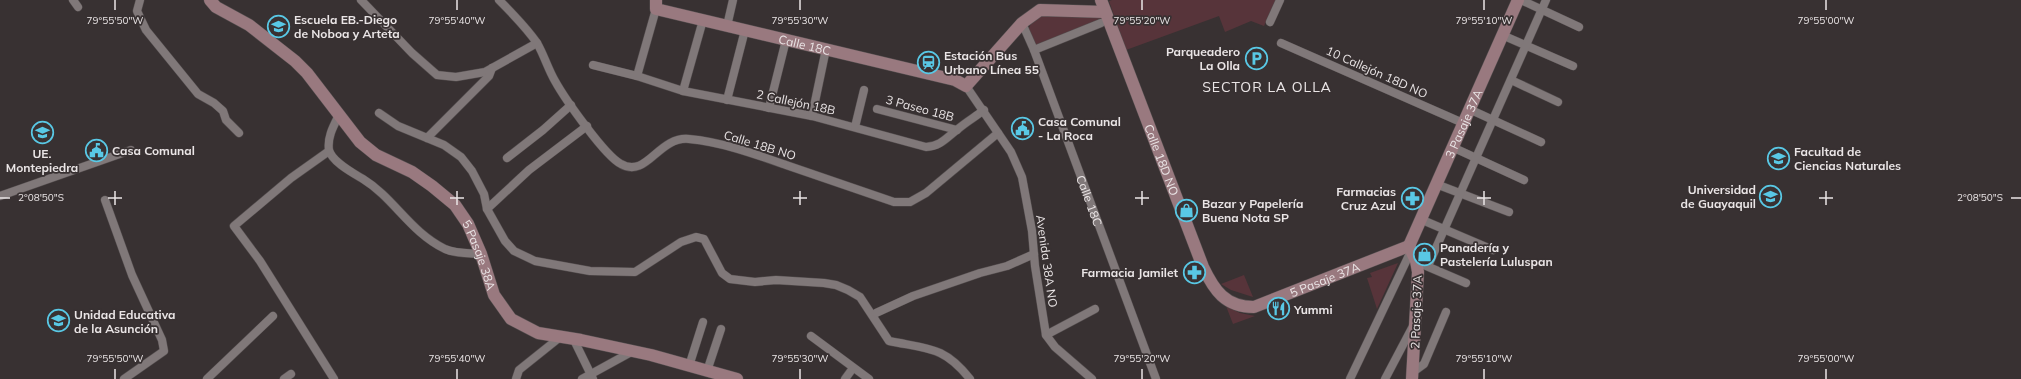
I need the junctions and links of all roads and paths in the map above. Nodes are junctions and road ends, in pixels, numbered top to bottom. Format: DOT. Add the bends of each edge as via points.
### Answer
graph roads {
  1 [pos="140,0"];
  2 [pos="210,0"];
  3 [pos="361,0"];
  4 [pos="499,0"];
  5 [pos="733,0"];
  6 [pos="1101,0"];
  7 [pos="1280,0"];
  8 [pos="1519,0"];
  9 [pos="1546,0"];
  10 [pos="656,4"];
  11 [pos="1542,10"];
  12 [pos="1103,18"];
  13 [pos="703,20"];
  14 [pos="1270,22"];
  15 [pos="1022,23"];
  16 [pos="727,26"];
  17 [pos="1580,27"];
  18 [pos="745,30"];
  19 [pos="1502,35"];
  20 [pos="786,40"];
  21 [pos="1282,43"];
  22 [pos="537,44"];
  23 [pos="1526,45"];
  24 [pos="826,49"];
  25 [pos="1034,50"];
  26 [pos="593,65"];
  27 [pos="1573,66"];
  28 [pos="492,68"];
  29 [pos="637,76"];
  30 [pos="1511,80"];
  31 [pos="966,86"];
  32 [pos="864,90"];
  33 [pos="683,91"];
  34 [pos="727,100"];
  35 [pos="1558,102"];
  36 [pos="571,105"];
  37 [pos="769,108"];
  38 [pos="876,108"];
  39 [pos="1470,109"];
  40 [pos="984,110"];
  41 [pos="378,113"];
  42 [pos="339,115"];
  43 [pos="812,116"];
  44 [pos="1493,120"];
  45 [pos="1463,123"];
  46 [pos="588,126"];
  47 [pos="855,127"];
  48 [pos="957,130"];
  49 [pos="239,133"];
  50 [pos="998,133"];
  51 [pos="427,138"];
  52 [pos="1541,142"];
  53 [pos="1452,147"];
  54 [pos="131,150"];
  55 [pos="329,151"];
  56 [pos="507,158"];
  57 [pos="1476,158"];
  58 [pos="1524,180"];
  59 [pos="1436,184"];
  60 [pos="1460,193"];
  61 [pos="0,196"];
  62 [pos="105,200"];
  63 [pos="487,209"];
  64 [pos="1508,212"];
  65 [pos="1420,220"];
  66 [pos="1444,230"];
  67 [pos="1493,250"];
  68 [pos="1412,253"];
  69 [pos="481,254"];
  70 [pos="1034,254"];
  71 [pos="1428,266"];
  72 [pos="1466,283"];
  73 [pos="1240,306"];
  74 [pos="1095,309"];
  75 [pos="1446,312"];
  76 [pos="876,313"];
  77 [pos="273,316"];
  78 [pos="703,322"];
  79 [pos="1416,322"];
  80 [pos="721,329"];
  81 [pos="1046,335"];
  82 [pos="812,336"];
  83 [pos="559,338"];
  84 [pos="574,340"];
  85 [pos="633,351"];
  86 [pos="689,366"];
  87 [pos="854,368"];
  88 [pos="707,371"];
  89 [pos="291,374"];
  90 [pos="1413,376"];
  91 [pos="592,377"];
  92 [pos="124,379"];
  93 [pos="207,379"];
  94 [pos="284,379"];
  95 [pos="334,379"];
  96 [pos="516,379"];
  97 [pos="582,379"];
  98 [pos="738,379"];
  99 [pos="845,379"];
  100 [pos="869,379"];
  101 [pos="970,379"];
  102 [pos="1092,379"];
  103 [pos="1156,379"];
  104 [pos="1350,379"];
  105 [pos="1385,379"];
  1 -- 49 [label="street" via="137,11 146,30 198,94 223,111 226,120"];
  2 -- 42 [label="street, 5 Pasaje 38A" via="216,7 249,25 295,61"];
  3 -- 28 [label="street" via="437,75 456,77 485,72"];
  4 -- 22 [label="street, Calle 18B NO" via="521,22"];
  5 -- 16 [label="street"];
  6 -- 12 [label="street, Calle 18D NO"];
  7 -- 14 [label="street"];
  8 -- 11 [label="street"];
  8 -- 19 [label="street, 3 Pasaje 37A"];
  9 -- 11 [label="street"];
  10 -- 13 [label="street, Calle 18C"];
  10 -- 29 [label="street"];
  11 -- 17 [label="street"];
  11 -- 23 [label="street"];
  12 -- 15 [label="street" via="1040,10"];
  12 -- 25 [label="street"];
  12 -- 73 [label="street, Calle 18D NO" via="1211,284 1217,293"];
  13 -- 16 [label="street, Calle 18C"];
  13 -- 33 [label="street"];
  15 -- 25 [label="street, Calle 18C"];
  15 -- 31 [label="street"];
  16 -- 18 [label="street, Calle 18C"];
  18 -- 20 [label="street, Calle 18C"];
  18 -- 34 [label="street"];
  19 -- 23 [label="street"];
  19 -- 39 [label="street, 3 Pasaje 37A"];
  20 -- 24 [label="street, Calle 18C"];
  20 -- 37 [label="street"];
  21 -- 45 [label="street, 10 Callejón 18D NO"];
  22 -- 28 [label="street"];
  22 -- 36 [label="street, Calle 18B NO" via="555,81"];
  23 -- 27 [label="street"];
  23 -- 30 [label="street"];
  24 -- 31 [label="street, Calle 18C" via="955,80"];
  24 -- 43 [label="street"];
  25 -- 103 [label="street, Calle 18C"];
  26 -- 29 [label="street, 2 Callejón 18B"];
  28 -- 51 [label="street" via="489,76"];
  29 -- 33 [label="street, 2 Callejón 18B"];
  30 -- 35 [label="street"];
  30 -- 44 [label="street"];
  31 -- 40 [label="street"];
  32 -- 47 [label="street"];
  33 -- 34 [label="street, 2 Callejón 18B"];
  34 -- 37 [label="street, 2 Callejón 18B"];
  36 -- 46 [label="street, Calle 18B NO"];
  36 -- 56 [label="street"];
  37 -- 43 [label="street, 2 Callejón 18B"];
  38 -- 48 [label="street, 3 Paseo 18B"];
  39 -- 44 [label="street"];
  39 -- 45 [label="street, 3 Pasaje 37A"];
  40 -- 48 [label="street, 2 Callejón 18B"];
  40 -- 50 [label="street"];
  41 -- 51 [label="street" via="398,126"];
  42 -- 55 [label="street" via="329,141"];
  42 -- 69 [label="street, 5 Pasaje 38A" via="360,142 376,155 412,172 454,205 468,224"];
  43 -- 47 [label="street, 2 Callejón 18B"];
  44 -- 52 [label="street"];
  44 -- 57 [label="street"];
  45 -- 53 [label="street, 3 Pasaje 37A"];
  46 -- 50 [label="street, Calle 18B NO" via="611,157 621,165 632,168 641,166 668,142 689,139 740,149 894,202 910,202 926,193"];
  46 -- 63 [label="street" via="529,170"];
  47 -- 48 [label="street, 2 Callejón 18B" via="926,147 944,142"];
  50 -- 70 [label="street, Avenida 38A NO" via="1011,152 1022,177"];
  51 -- 63 [label="street" via="461,156 484,194"];
  53 -- 57 [label="street"];
  53 -- 59 [label="street, 3 Pasaje 37A"];
  54 -- 61 [label="street"];
  55 -- 69 [label="street" via="343,168 376,188 416,230 456,253"];
  55 -- 95 [label="street" via="291,178 234,226 260,261"];
  57 -- 58 [label="street"];
  57 -- 60 [label="street"];
  59 -- 60 [label="street"];
  59 -- 65 [label="street, 3 Pasaje 37A"];
  60 -- 64 [label="street"];
  60 -- 66 [label="street"];
  62 -- 92 [label="street" via="132,275 162,340 164,351"];
  63 -- 101 [label="street" via="505,241 514,251 535,261 590,271 635,272 681,242 696,237 704,239 722,273 730,279 836,285 860,298 889,341 940,351 959,364"];
  65 -- 66 [label="street"];
  65 -- 68 [label="street, 3 Pasaje 37A"];
  66 -- 67 [label="street"];
  66 -- 71 [label="street"];
  68 -- 71 [label="street"];
  68 -- 73 [label="street, 5 Pasaje 37A" via="1254,307"];
  68 -- 79 [label="street, 2 Pasaje 37A" via="1418,272"];
  68 -- 104 [label="street"];
  69 -- 83 [label="street, 5 Pasaje 38A" via="494,295 511,319 538,333"];
  70 -- 76 [label="street" via="1008,266 913,296"];
  70 -- 81 [label="street, Avenida 38A NO"];
  71 -- 72 [label="street"];
  74 -- 81 [label="street"];
  75 -- 90 [label="street" via="1424,364"];
  77 -- 93 [label="street"];
  78 -- 86 [label="street"];
  79 -- 90 [label="street, 2 Pasaje 37A"];
  79 -- 105 [label="street"];
  80 -- 88 [label="street"];
  81 -- 102 [label="street" via="1055,347"];
  82 -- 87 [label="street"];
  83 -- 84 [label="street, 5 Pasaje 38A"];
  83 -- 96 [label="street" via="519,370"];
  84 -- 85 [label="street, 5 Pasaje 38A"];
  84 -- 91 [label="street"];
  85 -- 86 [label="street, 5 Pasaje 38A"];
  85 -- 91 [label="street"];
  86 -- 88 [label="street, 5 Pasaje 38A"];
  87 -- 99 [label="street"];
  87 -- 100 [label="street"];
  88 -- 98 [label="street, 5 Pasaje 38A"];
  89 -- 94 [label="street"];
  91 -- 97 [label="street"];
}
